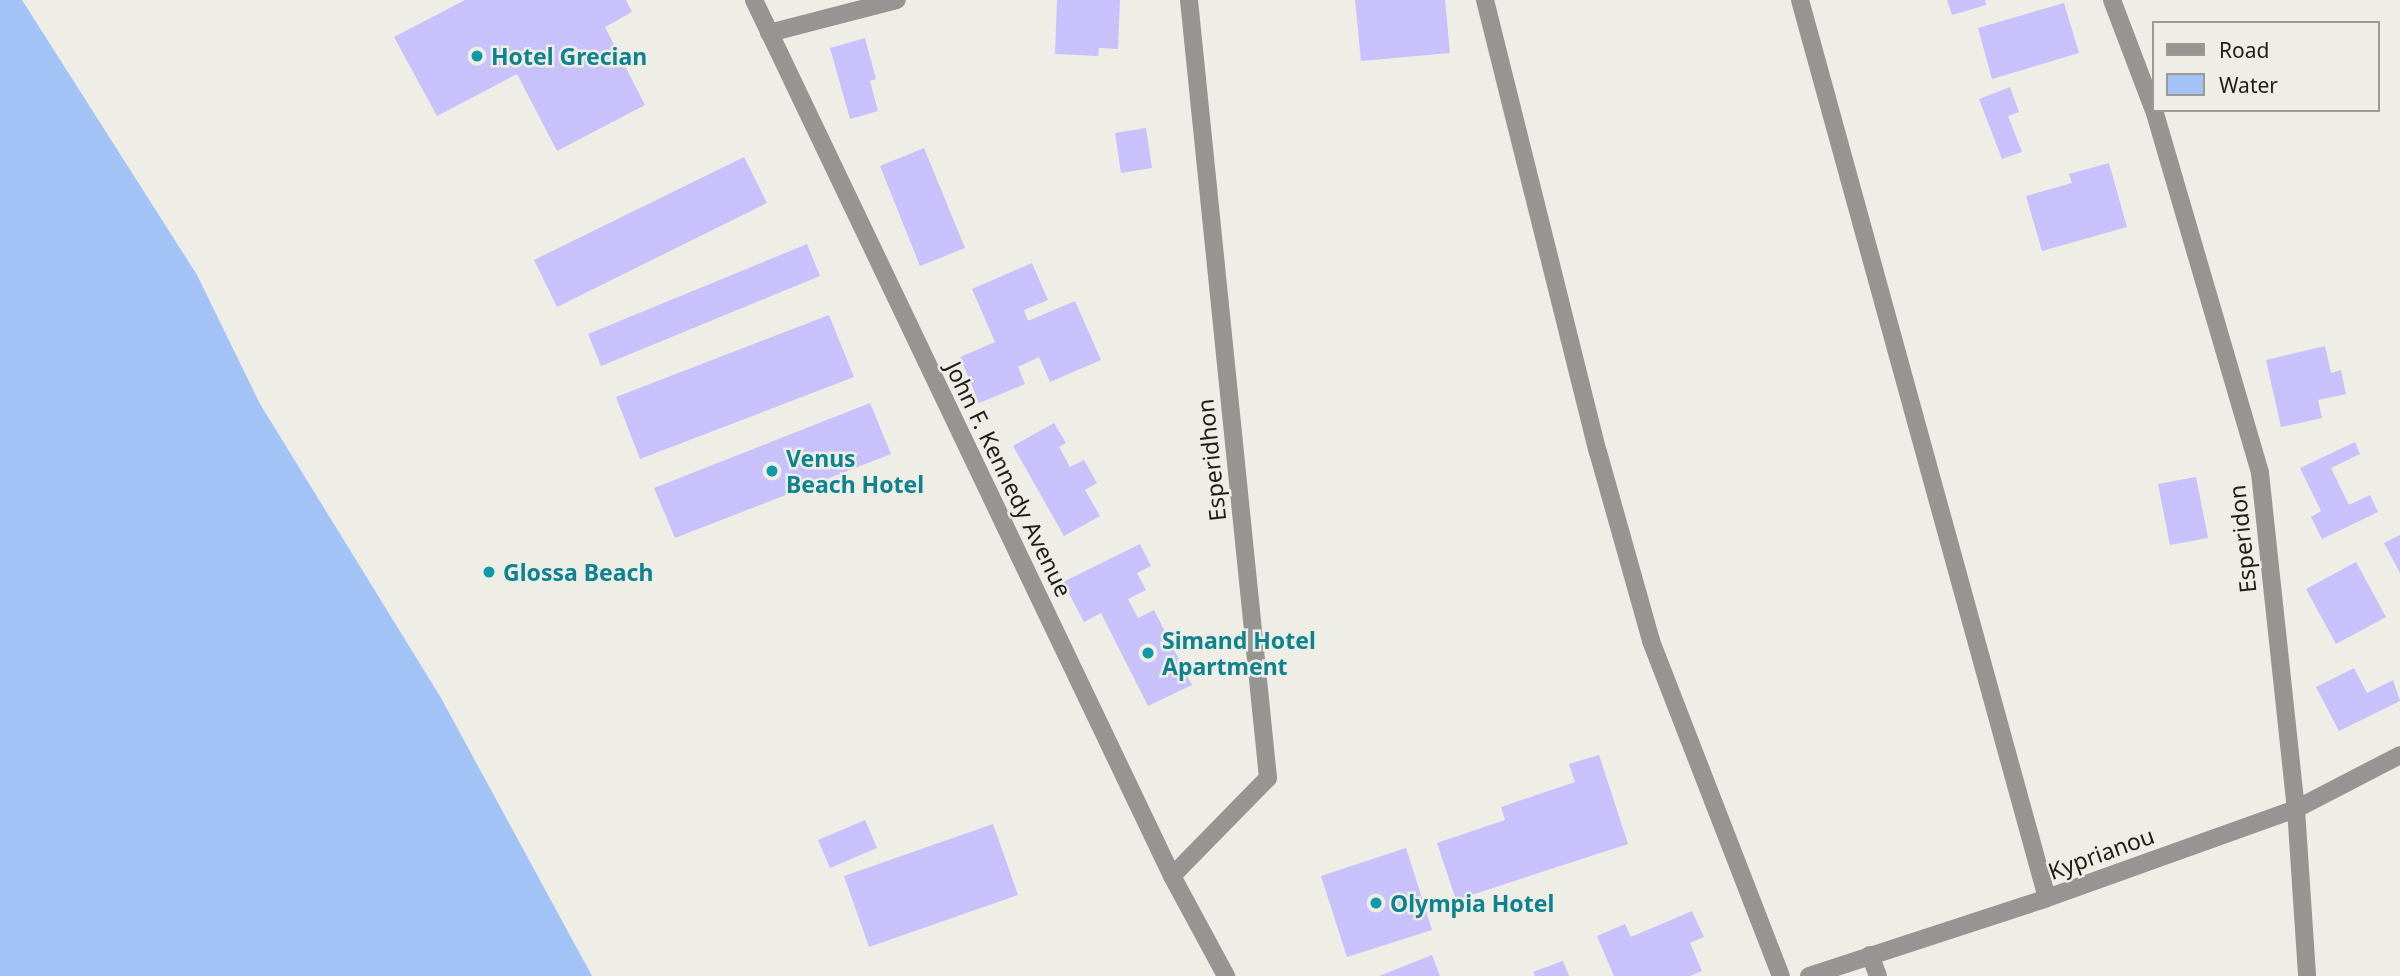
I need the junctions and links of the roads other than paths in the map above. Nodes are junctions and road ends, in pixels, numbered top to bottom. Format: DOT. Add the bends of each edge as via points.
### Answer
graph roads {
  1 [pos="754,0"];
  2 [pos="897,0"];
  3 [pos="1189,0"];
  4 [pos="1485,0"];
  5 [pos="1800,0"];
  6 [pos="2112,0"];
  7 [pos="769,33"];
  8 [pos="2152,104"];
  9 [pos="2155,112"];
  10 [pos="2400,755"];
  11 [pos="2296,809"];
  12 [pos="1171,876"];
  13 [pos="2047,898"];
  14 [pos="1870,955"];
  15 [pos="1226,976"];
  16 [pos="1781,976"];
  17 [pos="1809,976"];
  18 [pos="1878,976"];
  19 [pos="2307,976"];
  1 -- 7 [label="street, John F. Kennedy Avenue"];
  2 -- 7 [label="street"];
  3 -- 12 [label="street, Esperidhon" via="1269,778"];
  4 -- 16 [label="street" via="1598,452 1651,640"];
  5 -- 13 [label="street"];
  6 -- 8 [label="street, Esperidon"];
  7 -- 12 [label="street, John F. Kennedy Avenue"];
  9 -- 11 [label="street, Esperidon" via="2260,473"];
  10 -- 11 [label="street, Kyprianou"];
  11 -- 13 [label="street, Kyprianou"];
  11 -- 19 [label="street, Esperidon"];
  12 -- 15 [label="street, John F. Kennedy Avenue"];
  13 -- 14 [label="street, Kyprianou"];
  14 -- 17 [label="street, Kyprianou"];
  14 -- 18 [label="street"];
}
